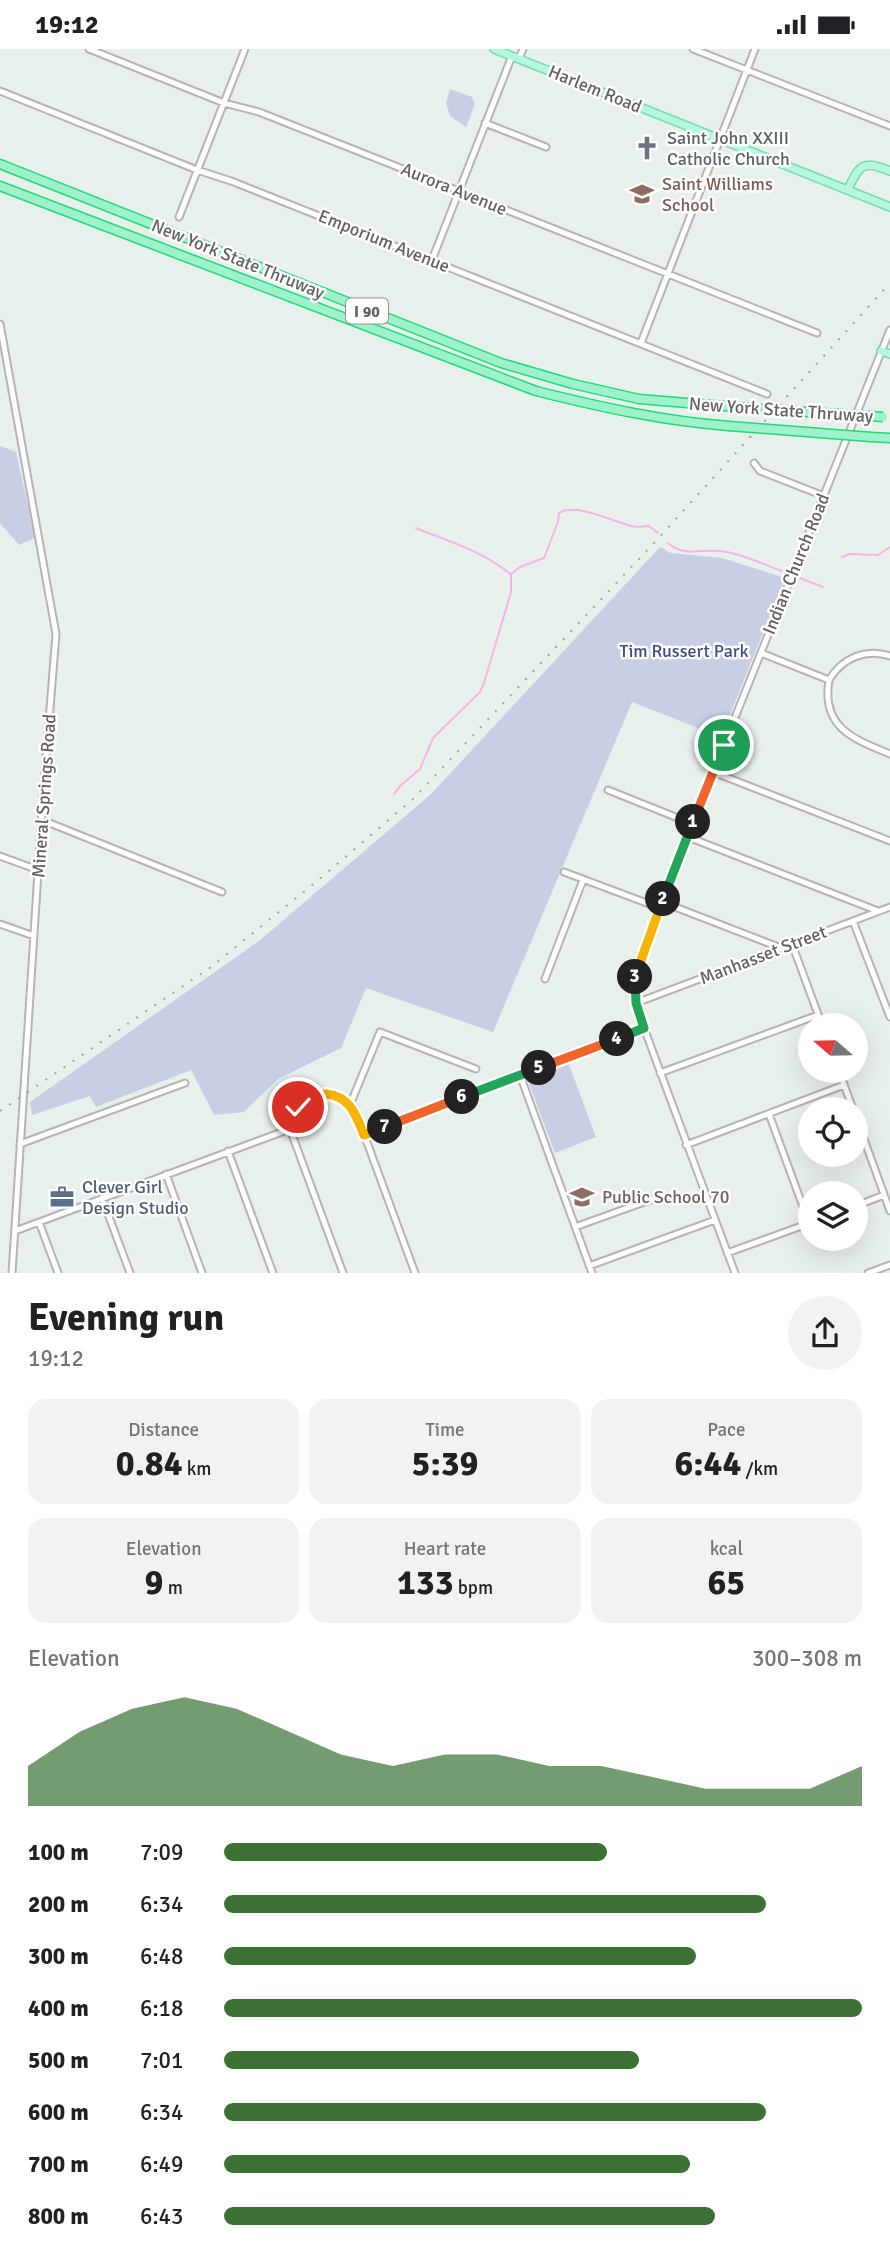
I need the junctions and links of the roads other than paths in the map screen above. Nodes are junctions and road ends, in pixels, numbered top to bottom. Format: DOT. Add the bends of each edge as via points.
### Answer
graph roads {
  1 [pos="89,49"];
  2 [pos="245,49"];
  3 [pos="494,49"];
  4 [pos="523,49"];
  5 [pos="693,49"];
  6 [pos="755,49"];
  7 [pos="515,57"];
  8 [pos="747,70"];
  9 [pos="0,91"];
  10 [pos="223,103"];
  11 [pos="485,123"];
  12 [pos="890,126"];
  13 [pos="720,139"];
  14 [pos="546,147"];
  15 [pos="0,164"];
  16 [pos="197,170"];
  17 [pos="890,171"];
  18 [pos="0,186"];
  19 [pos="848,189"];
  20 [pos="459,191"];
  21 [pos="890,207"];
  22 [pos="179,217"];
  23 [pos="432,260"];
  24 [pos="668,274"];
  25 [pos="0,324"];
  26 [pos="890,330"];
  27 [pos="817,333"];
  28 [pos="641,343"];
  29 [pos="881,351"];
  30 [pos="890,354"];
  31 [pos="767,394"];
  32 [pos="886,417"];
  33 [pos="889,439"];
  34 [pos="754,463"];
  35 [pos="824,496"];
  36 [pos="761,653"];
  37 [pos="890,656"];
  38 [pos="829,680"];
  39 [pos="890,754"];
  40 [pos="713,772"];
  41 [pos="608,790"];
  42 [pos="42,820"];
  43 [pos="692,824"];
  44 [pos="688,837"];
  45 [pos="890,841"];
  46 [pos="0,856"];
  47 [pos="38,870"];
  48 [pos="564,872"];
  49 [pos="583,880"];
  50 [pos="222,892"];
  51 [pos="661,905"];
  52 [pos="890,907"];
  53 [pos="878,911"];
  54 [pos="853,921"];
  55 [pos="0,924"];
  56 [pos="34,936"];
  57 [pos="792,944"];
  58 [pos="781,948"];
  59 [pos="545,979"];
  60 [pos="636,1003"];
  61 [pos="818,1013"];
  62 [pos="890,1017"];
  63 [pos="798,1021"];
  64 [pos="644,1028"];
  65 [pos="476,1069"];
  66 [pos="660,1073"];
  67 [pos="520,1075"];
  68 [pos="185,1083"];
  69 [pos="843,1083"];
  70 [pos="844,1086"];
  71 [pos="848,1097"];
  72 [pos="350,1105"];
  73 [pos="769,1114"];
  74 [pos="290,1129"];
  75 [pos="364,1135"];
  76 [pos="20,1144"];
  77 [pos="686,1145"];
  78 [pos="868,1150"];
  79 [pos="228,1151"];
  80 [pos="166,1174"];
  81 [pos="798,1191"];
  82 [pos="884,1195"];
  83 [pos="661,1196"];
  84 [pos="103,1198"];
  85 [pos="868,1201"];
  86 [pos="890,1211"];
  87 [pos="715,1220"];
  88 [pos="39,1222"];
  89 [pos="575,1227"];
  90 [pos="798,1227"];
  91 [pos="15,1231"];
  92 [pos="727,1253"];
  93 [pos="890,1265"];
  94 [pos="590,1270"];
  95 [pos="12,1273"];
  96 [pos="58,1273"];
  97 [pos="130,1273"];
  98 [pos="202,1273"];
  99 [pos="273,1273"];
  100 [pos="343,1273"];
  101 [pos="415,1273"];
  102 [pos="735,1273"];
  103 [pos="868,1273"];
  1 -- 10 [label="street, Aurora Avenue"];
  2 -- 10 [label="street"];
  3 -- 7 [label="main road, Harlem Road"];
  4 -- 7 [label="street"];
  5 -- 8 [label="street"];
  6 -- 8 [label="street"];
  7 -- 11 [label="street"];
  7 -- 13 [label="main road, Harlem Road"];
  8 -- 12 [label="street"];
  8 -- 13 [label="street"];
  9 -- 16 [label="street, Emporium Avenue"];
  10 -- 16 [label="street"];
  10 -- 20 [label="street, Aurora Avenue" via="259,112"];
  11 -- 14 [label="street"];
  11 -- 20 [label="street"];
  13 -- 19 [label="main road, Harlem Road"];
  13 -- 24 [label="street"];
  15 -- 32 [label="highway, New York State Thruway / I 90, bridge" via="501,363 573,384 639,399"];
  16 -- 22 [label="street"];
  16 -- 23 [label="street, Emporium Avenue"];
  17 -- 19 [label="main road" via="865,165"];
  18 -- 33 [label="highway, New York State Thruway / I 90, bridge" via="536,391 678,422"];
  19 -- 21 [label="main road, Harlem Road"];
  20 -- 23 [label="street"];
  20 -- 24 [label="street, Aurora Avenue"];
  23 -- 28 [label="street, Emporium Avenue"];
  24 -- 27 [label="street, Aurora Avenue"];
  24 -- 28 [label="street"];
  25 -- 42 [label="street, Mineral Springs Road" via="56,633"];
  26 -- 29 [label="street, Indian Church Road"];
  28 -- 31 [label="street, Emporium Avenue"];
  29 -- 30 [label="main road"];
  29 -- 35 [label="street, Indian Church Road"];
  34 -- 35 [label="street" via="760,471"];
  35 -- 36 [label="street, Indian Church Road"];
  36 -- 38 [label="street"];
  36 -- 40 [label="street, Indian Church Road"];
  37 -- 38 [label="street" via="873,652 858,656"];
  38 -- 39 [label="street" via="830,703 839,727"];
  40 -- 43 [label="street, Indian Church Road"];
  40 -- 45 [label="street"];
  41 -- 43 [label="street"];
  42 -- 47 [label="street, Mineral Springs Road"];
  42 -- 50 [label="street"];
  43 -- 44 [label="street, Indian Church Road"];
  44 -- 51 [label="street, Indian Church Road"];
  44 -- 53 [label="street"];
  46 -- 47 [label="street"];
  47 -- 56 [label="street, Mineral Springs Road"];
  48 -- 49 [label="street"];
  49 -- 51 [label="street"];
  49 -- 59 [label="street"];
  51 -- 58 [label="street"];
  51 -- 60 [label="street, Indian Church Road" via="637,968"];
  52 -- 53 [label="street, Manhasset Street"];
  53 -- 54 [label="street, Manhasset Street"];
  54 -- 57 [label="street, Manhasset Street"];
  54 -- 62 [label="street"];
  55 -- 56 [label="street"];
  56 -- 76 [label="street, Mineral Springs Road"];
  57 -- 58 [label="street, Manhasset Street"];
  57 -- 61 [label="street"];
  58 -- 60 [label="street, Manhasset Street"];
  60 -- 64 [label="street, Indian Church Road"];
  63 -- 66 [label="street"];
  64 -- 66 [label="street, Indian Church Road"];
  64 -- 67 [label="street"];
  65 -- 72 [label="street" via="380,1032"];
  66 -- 77 [label="street, Indian Church Road"];
  67 -- 75 [label="street"];
  67 -- 89 [label="street"];
  68 -- 76 [label="street"];
  69 -- 70 [label="street"];
  70 -- 71 [label="street"];
  70 -- 73 [label="street"];
  72 -- 74 [label="street" via="337,1096 312,1096 298,1107"];
  72 -- 75 [label="street"];
  73 -- 77 [label="street"];
  73 -- 81 [label="street"];
  74 -- 79 [label="street"];
  74 -- 100 [label="street"];
  75 -- 101 [label="street"];
  76 -- 91 [label="street, Mineral Springs Road"];
  77 -- 87 [label="street, Indian Church Road"];
  78 -- 82 [label="street"];
  79 -- 80 [label="street"];
  79 -- 99 [label="street"];
  80 -- 84 [label="street"];
  80 -- 98 [label="street"];
  82 -- 85 [label="street"];
  82 -- 86 [label="street"];
  83 -- 89 [label="street"];
  84 -- 88 [label="street"];
  84 -- 97 [label="street"];
  87 -- 92 [label="street, Indian Church Road"];
  87 -- 94 [label="street"];
  88 -- 91 [label="street"];
  88 -- 96 [label="street"];
  89 -- 94 [label="street"];
  90 -- 92 [label="street"];
  91 -- 95 [label="street, Mineral Springs Road"];
  92 -- 102 [label="street, Indian Church Road"];
  93 -- 103 [label="street"];
}
